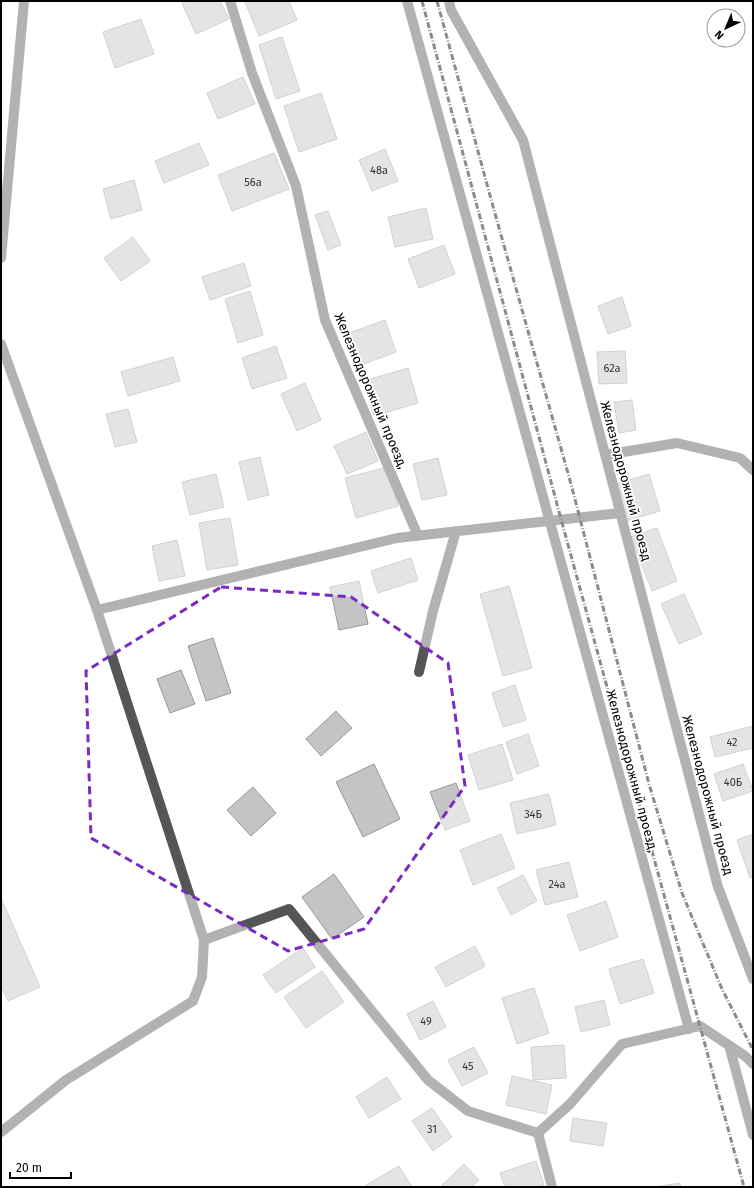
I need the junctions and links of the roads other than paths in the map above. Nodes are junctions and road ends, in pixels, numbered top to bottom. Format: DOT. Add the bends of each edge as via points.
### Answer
graph roads {
  1 [pos="24,1"];
  2 [pos="230,1"];
  3 [pos="407,1"];
  4 [pos="448,1"];
  5 [pos="1,258"];
  6 [pos="1,344"];
  7 [pos="605,455"];
  8 [pos="753,470"];
  9 [pos="620,513"];
  10 [pos="550,521"];
  11 [pos="456,532"];
  12 [pos="418,536"];
  13 [pos="96,610"];
  14 [pos="419,672"];
  15 [pos="204,940"];
  16 [pos="753,979"];
  17 [pos="689,1029"];
  18 [pos="729,1045"];
  19 [pos="753,1064"];
  20 [pos="1,1132"];
  21 [pos="538,1133"];
  22 [pos="753,1135"];
  23 [pos="552,1187"];
  1 -- 5 [label="street"];
  2 -- 12 [label="street, Железнодорожный проезд," via="252,73 296,186 325,320"];
  3 -- 10 [label="street, Железнодорожный проезд,"];
  4 -- 7 [label="street, Железнодорожный проезд" via="523,140"];
  6 -- 13 [label="street"];
  7 -- 8 [label="street" via="676,443 740,458"];
  7 -- 9 [label="street, Железнодорожный проезд"];
  9 -- 10 [label="street"];
  9 -- 16 [label="street, Железнодорожный проезд" via="718,887"];
  10 -- 11 [label="street"];
  10 -- 17 [label="street, Железнодорожный проезд,"];
  11 -- 12 [label="street"];
  11 -- 14 [label="street" via="433,611"];
  12 -- 13 [label="street" via="397,538"];
  13 -- 15 [label="street"];
  15 -- 20 [label="street" via="202,977 193,1001 66,1080"];
  15 -- 21 [label="street" via="289,909 428,1080 468,1111"];
  17 -- 18 [label="street" via="700,1026"];
  17 -- 21 [label="street" via="622,1044 570,1104"];
  18 -- 19 [label="street"];
  18 -- 22 [label="street"];
  21 -- 23 [label="street"];
}
